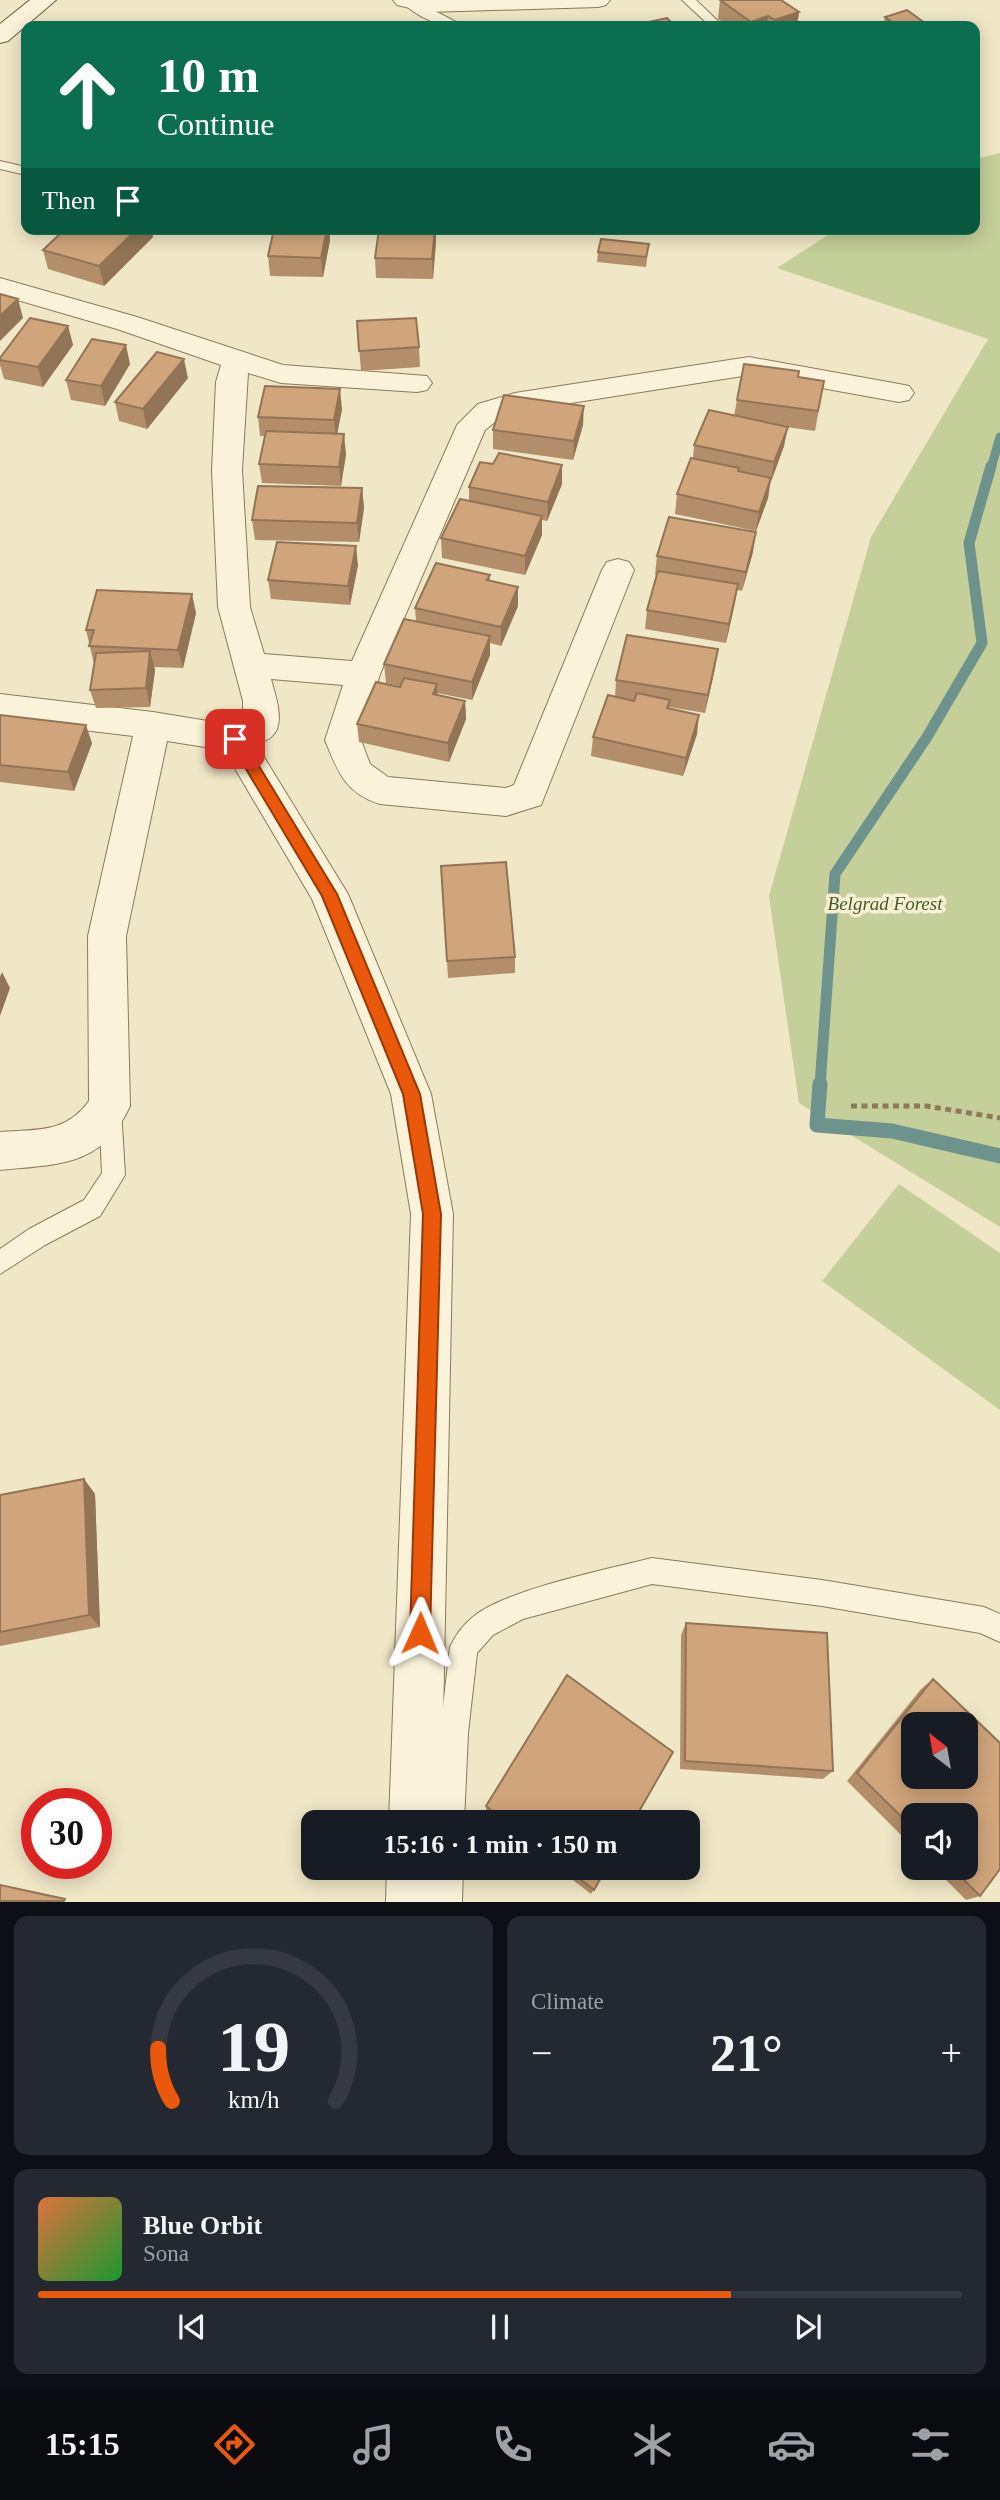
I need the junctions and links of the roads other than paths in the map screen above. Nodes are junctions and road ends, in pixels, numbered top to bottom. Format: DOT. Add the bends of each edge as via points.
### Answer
graph roads {
  1 [pos="44,0"];
  2 [pos="598,0"];
  3 [pos="688,0"];
  4 [pos="406,1"];
  5 [pos="444,21"];
  6 [pos="712,21"];
  7 [pos="0,36"];
  8 [pos="0,165"];
  9 [pos="21,170"];
  10 [pos="0,286"];
  11 [pos="237,360"];
  12 [pos="417,383"];
  13 [pos="900,393"];
  14 [pos="618,570"];
  15 [pos="250,665"];
  16 [pos="363,674"];
  17 [pos="0,707"];
  18 [pos="153,725"];
  19 [pos="235,739"];
  20 [pos="110,1106"];
  21 [pos="0,1151"];
  22 [pos="0,1263"];
  23 [pos="1000,1629"];
  24 [pos="415,1810"];
  25 [pos="451,1810"];
  26 [pos="414,1880"];
  27 [pos="448,1880"];
  28 [pos="413,1902"];
  29 [pos="447,1902"];
  1 -- 7 [label="street"];
  2 -- 4 [label="street" via="427,5"];
  3 -- 6 [label="lane"];
  4 -- 5 [label="lane"];
  8 -- 9 [label="lane"];
  10 -- 11 [label="street"];
  11 -- 12 [label="street" via="281,374"];
  11 -- 15 [label="street" via="231,382 228,484 233,607"];
  13 -- 16 [label="street" via="749,366 515,402 489,411 472,425"];
  14 -- 16 [label="street" via="528,795 506,802 380,790 356,772 343,740"];
  15 -- 16 [label="street"];
  15 -- 19 [label="street" via="260,701 260,727"];
  17 -- 18 [label="street"];
  18 -- 19 [label="street"];
  18 -- 20 [label="street" via="107,936"];
  19 -- 24 [label="street" via="329,894 411,1094 432,1214"];
  20 -- 21 [label="street" via="93,1129 70,1144"];
  20 -- 22 [label="lane" via="114,1175 92,1208"];
  23 -- 25 [label="lane" via="985,1620 652,1571 520,1607 483,1625 464,1647"];
  26 -- 28 [label="street"];
  27 -- 29 [label="lane"];
}
